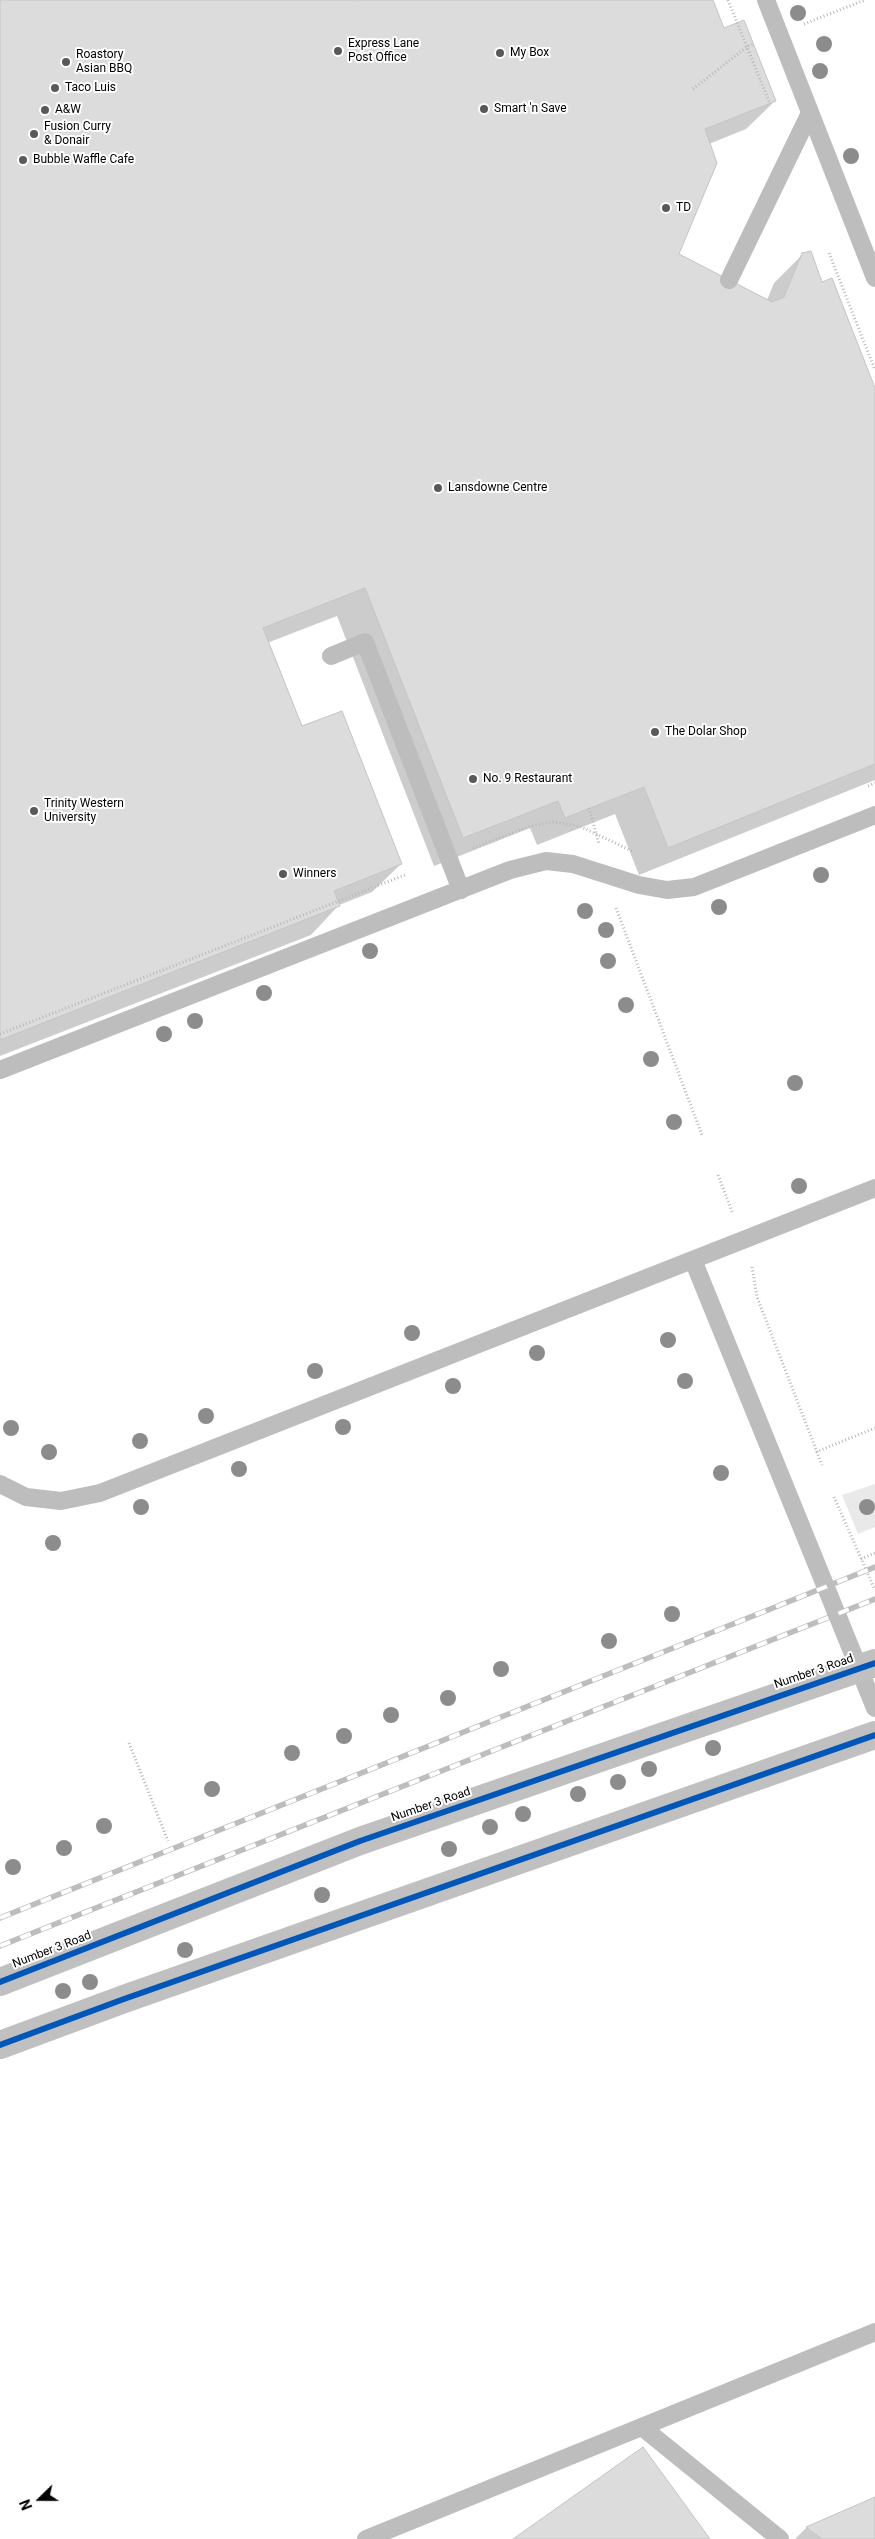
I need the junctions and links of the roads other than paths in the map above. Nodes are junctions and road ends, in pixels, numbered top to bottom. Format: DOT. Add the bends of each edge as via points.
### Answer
graph roads {
  1 [pos="766,0"];
  2 [pos="810,113"];
  3 [pos="875,278"];
  4 [pos="729,280"];
  5 [pos="330,656"];
  6 [pos="875,815"];
  7 [pos="461,890"];
  8 [pos="0,1070"];
  9 [pos="875,1188"];
  10 [pos="694,1260"];
  11 [pos="0,1484"];
  12 [pos="867,1666"];
  13 [pos="875,1708"];
  14 [pos="875,1735"];
  15 [pos="0,1982"];
  16 [pos="0,2045"];
  17 [pos="875,2332"];
  18 [pos="642,2427"];
  19 [pos="366,2539"];
  20 [pos="780,2539"];
  1 -- 2 [label="lane"];
  2 -- 3 [label="lane"];
  2 -- 4 [label="lane"];
  5 -- 7 [label="lane" via="365,642"];
  6 -- 7 [label="lane" via="694,887 666,890 573,864 546,861 510,870"];
  7 -- 8 [label="lane"];
  9 -- 10 [label="lane"];
  10 -- 11 [label="lane" via="100,1493 61,1501 26,1497"];
  10 -- 12 [label="lane"];
  12 -- 13 [label="lane"];
  12 -- 15 [label="main road, Number 3 Road" via="360,1841"];
  14 -- 16 [label="main road" via="124,1998"];
  17 -- 18 [label="lane"];
  18 -- 19 [label="lane"];
  18 -- 20 [label="lane"];
}
